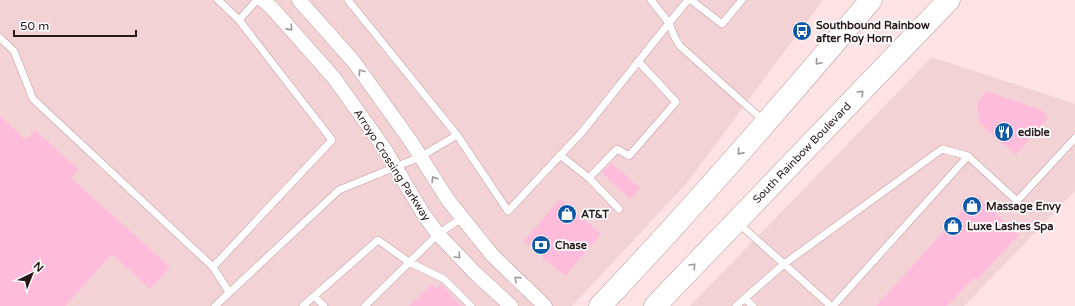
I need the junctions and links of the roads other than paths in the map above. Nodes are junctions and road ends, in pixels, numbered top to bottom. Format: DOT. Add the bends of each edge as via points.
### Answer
graph roads {
  1 [pos="218,0"];
  2 [pos="257,0"];
  3 [pos="263,0"];
  4 [pos="299,0"];
  5 [pos="348,0"];
  6 [pos="651,0"];
  7 [pos="688,0"];
  8 [pos="692,0"];
  9 [pos="742,0"];
  10 [pos="871,0"];
  11 [pos="949,0"];
  12 [pos="239,20"];
  13 [pos="669,23"];
  14 [pos="0,38"];
  15 [pos="638,61"];
  16 [pos="766,123"];
  17 [pos="457,135"];
  18 [pos="1075,138"];
  19 [pos="560,155"];
  20 [pos="968,156"];
  21 [pos="420,157"];
  22 [pos="395,167"];
  23 [pos="589,178"];
  24 [pos="619,209"];
  25 [pos="462,218"];
  26 [pos="736,221"];
  27 [pos="438,234"];
  28 [pos="646,258"];
  29 [pos="409,262"];
  30 [pos="784,264"];
  31 [pos="213,267"];
  32 [pos="230,292"];
  33 [pos="314,296"];
  34 [pos="745,299"];
  35 [pos="215,306"];
  36 [pos="303,306"];
  37 [pos="324,306"];
  38 [pos="365,306"];
  39 [pos="471,306"];
  40 [pos="511,306"];
  41 [pos="545,306"];
  42 [pos="600,306"];
  43 [pos="620,306"];
  44 [pos="655,306"];
  45 [pos="736,306"];
  46 [pos="753,306"];
  47 [pos="832,306"];
  1 -- 12 [label="lane"];
  2 -- 12 [label="lane"];
  3 -- 22 [label="street, Arroyo Crossing Parkway, one-way" via="334,78"];
  21 -- 4 [label="street, one-way" via="354,62"];
  5 -- 17 [label="lane"];
  6 -- 13 [label="lane"];
  7 -- 13 [label="lane"];
  8 -- 9 [label="lane" via="722,24"];
  10 -- 16 [label="main road, one-way"];
  26 -- 11 [label="main road, South Rainbow Boulevard, one-way"];
  12 -- 31 [label="lane" via="332,140"];
  13 -- 15 [label="lane"];
  13 -- 16 [label="lane" via="680,46"];
  14 -- 31 [label="lane" via="14,51 34,99"];
  15 -- 19 [label="lane" via="582,132"];
  15 -- 23 [label="lane" via="676,102 629,156 617,149"];
  16 -- 28 [label="main road, one-way"];
  17 -- 19 [label="lane" via="508,211"];
  17 -- 21 [label="lane"];
  18 -- 20 [label="lane" via="1017,201"];
  19 -- 23 [label="lane"];
  20 -- 30 [label="lane" via="942,150"];
  20 -- 47 [label="lane"];
  21 -- 22 [label="lane"];
  25 -- 21 [label="street, one-way"];
  22 -- 27 [label="street, Arroyo Crossing Parkway"];
  22 -- 32 [label="lane" via="340,190"];
  23 -- 24 [label="lane"];
  25 -- 27 [label="lane"];
  41 -- 25 [label="street, one-way" via="493,256"];
  26 -- 30 [label="lane"];
  44 -- 26 [label="main road, South Rainbow Boulevard, one-way"];
  27 -- 29 [label="lane"];
  27 -- 40 [label="street, Arroyo Crossing Parkway, one-way"];
  28 -- 42 [label="main road"];
  28 -- 43 [label="main road"];
  29 -- 33 [label="lane" via="378,240"];
  29 -- 38 [label="lane"];
  29 -- 39 [label="lane" via="444,279"];
  30 -- 34 [label="lane"];
  30 -- 47 [label="lane"];
  31 -- 32 [label="lane"];
  32 -- 35 [label="lane"];
  33 -- 36 [label="lane"];
  33 -- 37 [label="lane"];
  34 -- 45 [label="lane"];
  34 -- 46 [label="lane"];
}
